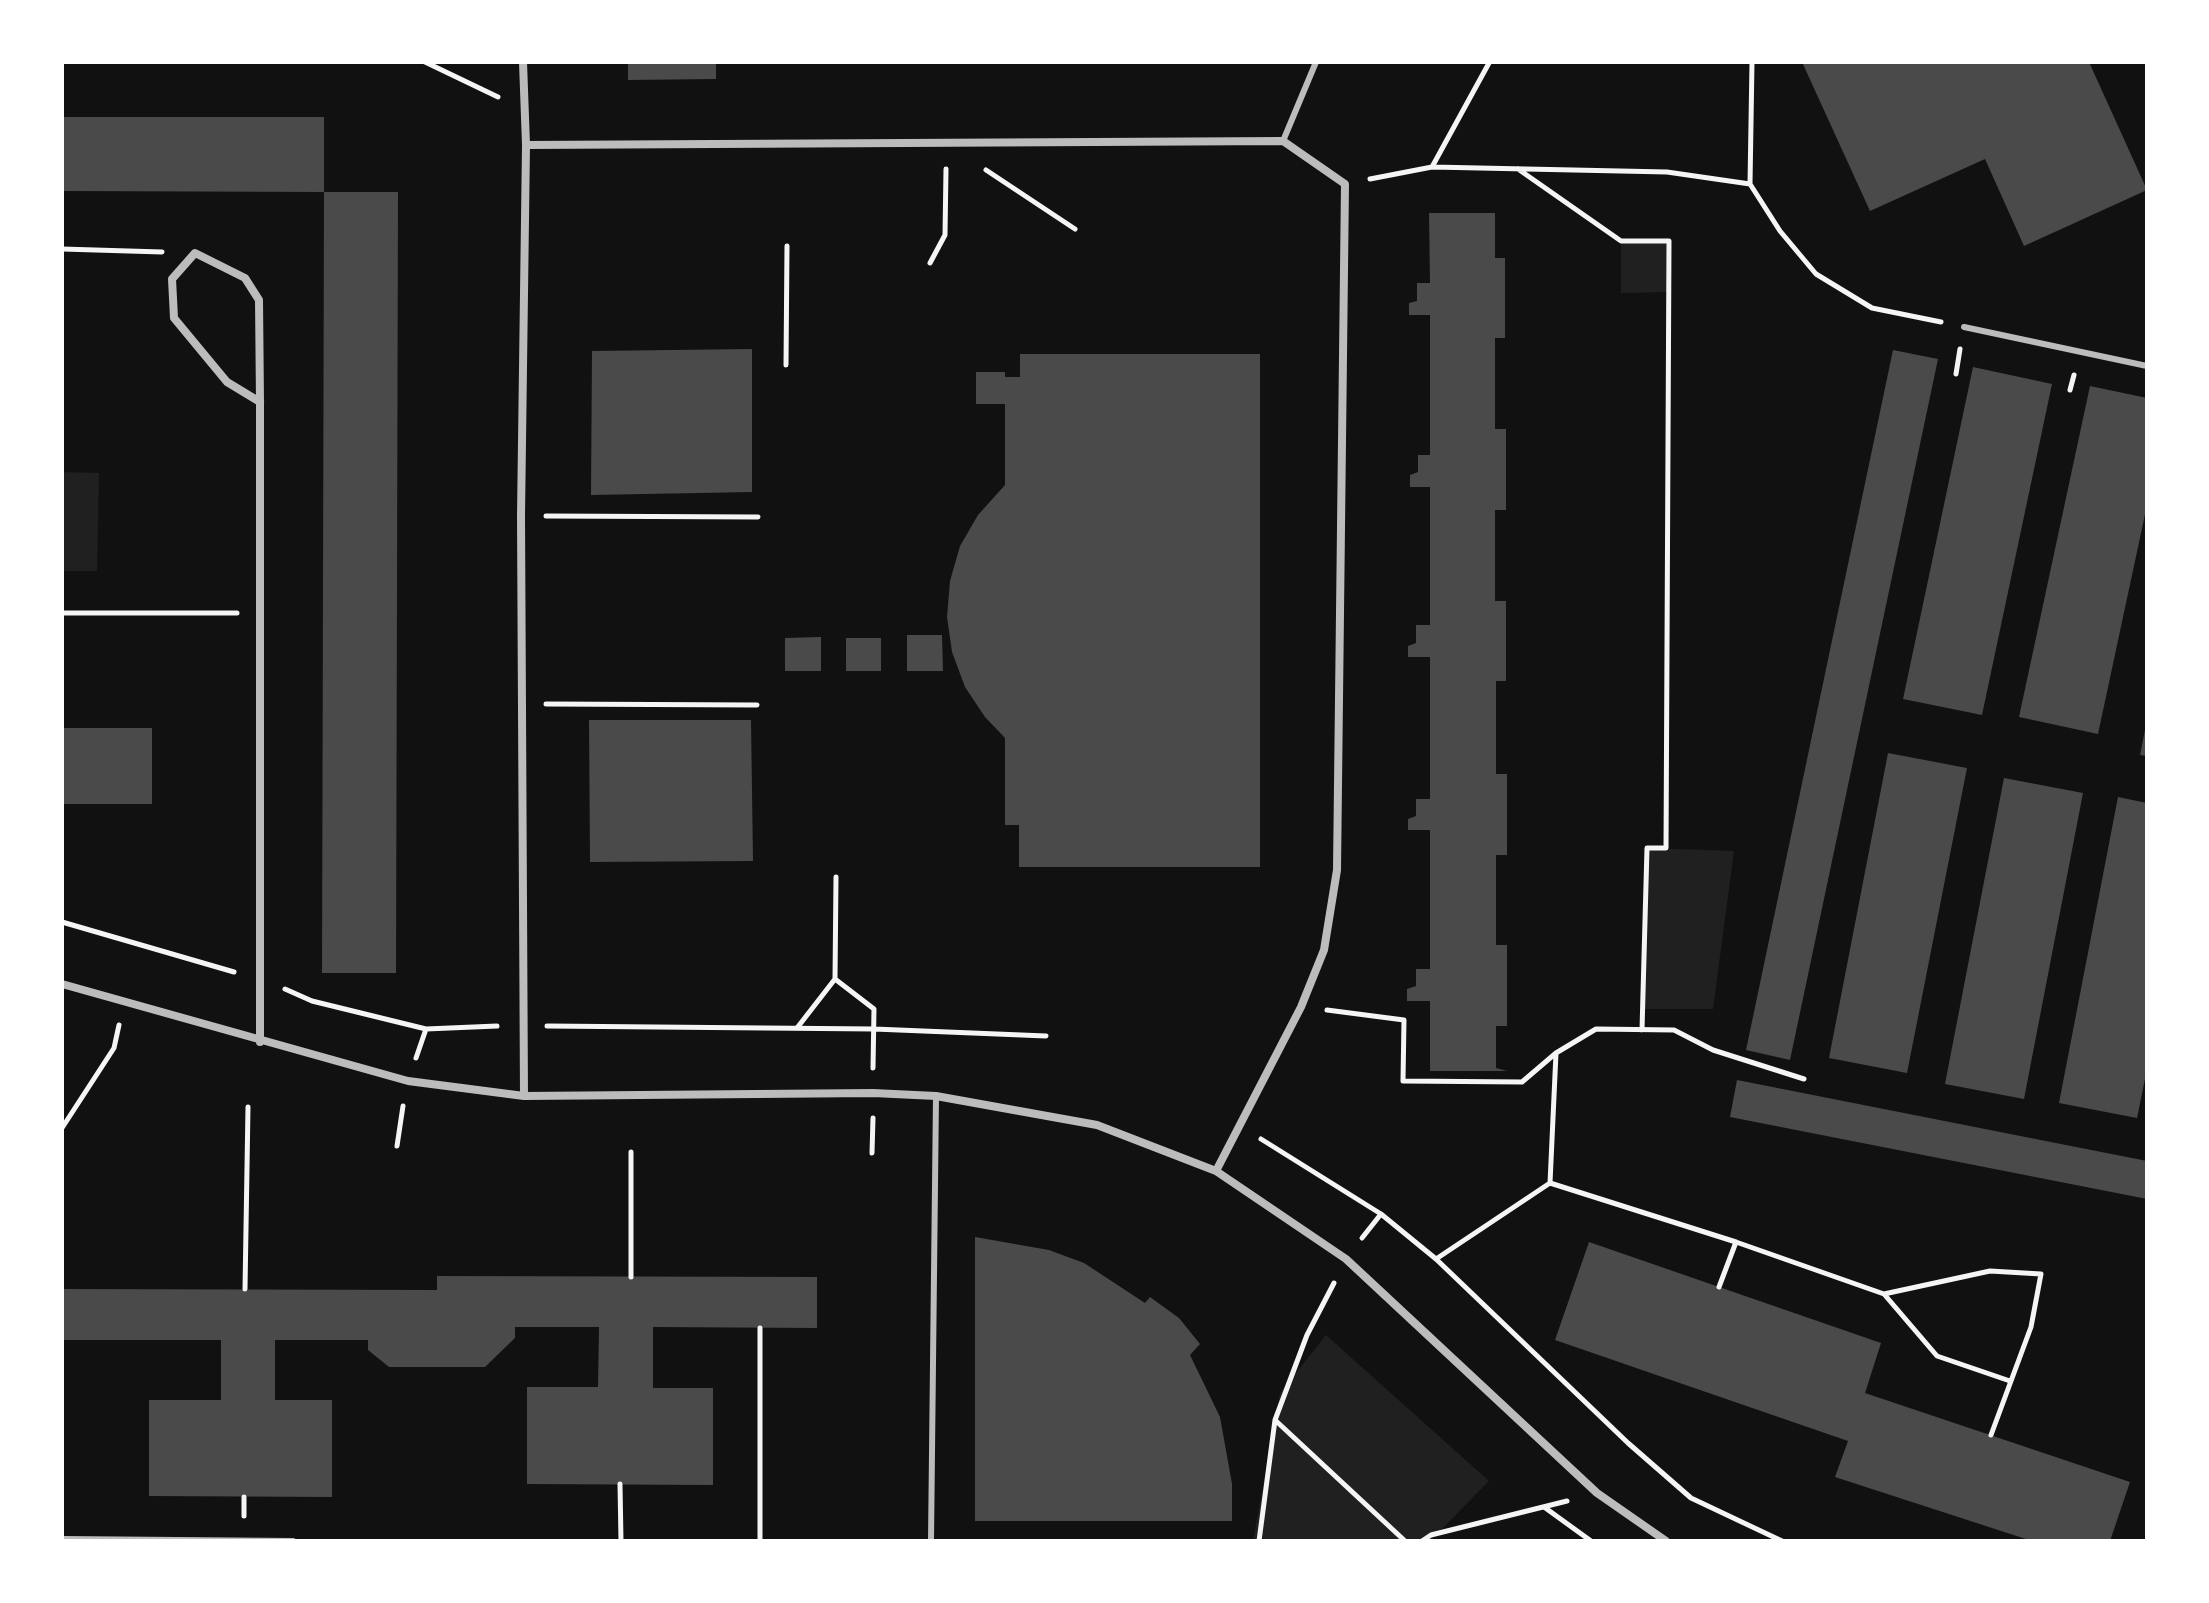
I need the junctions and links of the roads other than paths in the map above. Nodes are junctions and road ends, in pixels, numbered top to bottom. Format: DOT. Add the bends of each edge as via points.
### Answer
graph roads {
  1 [pos="523,62"];
  2 [pos="1316,62"];
  3 [pos="1283,141"];
  4 [pos="526,145"];
  5 [pos="1964,327"];
  6 [pos="2147,366"];
  7 [pos="260,402"];
  8 [pos="62,984"];
  9 [pos="260,1042"];
  10 [pos="524,1096"];
  11 [pos="936,1096"];
  12 [pos="1216,1171"];
  13 [pos="62,1539"];
  14 [pos="293,1541"];
  15 [pos="931,1541"];
  16 [pos="1666,1541"];
  1 -- 4 [label="street"];
  2 -- 3 [label="lane"];
  3 -- 4 [label="street"];
  3 -- 12 [label="street" via="1345,184 1337,870 1324,950 1301,1007"];
  4 -- 10 [label="street" via="521,516"];
  5 -- 6 [label="lane"];
  7 -- 7 [label="street" via="259,300 245,278 195,253 172,279 174,318 227,382"];
  7 -- 9 [label="street"];
  8 -- 9 [label="street"];
  9 -- 10 [label="street" via="408,1081"];
  10 -- 11 [label="street"];
  11 -- 12 [label="street" via="1097,1125"];
  11 -- 15 [label="lane"];
  12 -- 16 [label="street" via="1346,1259 1597,1493"];
  13 -- 14 [label="lane"];
}
